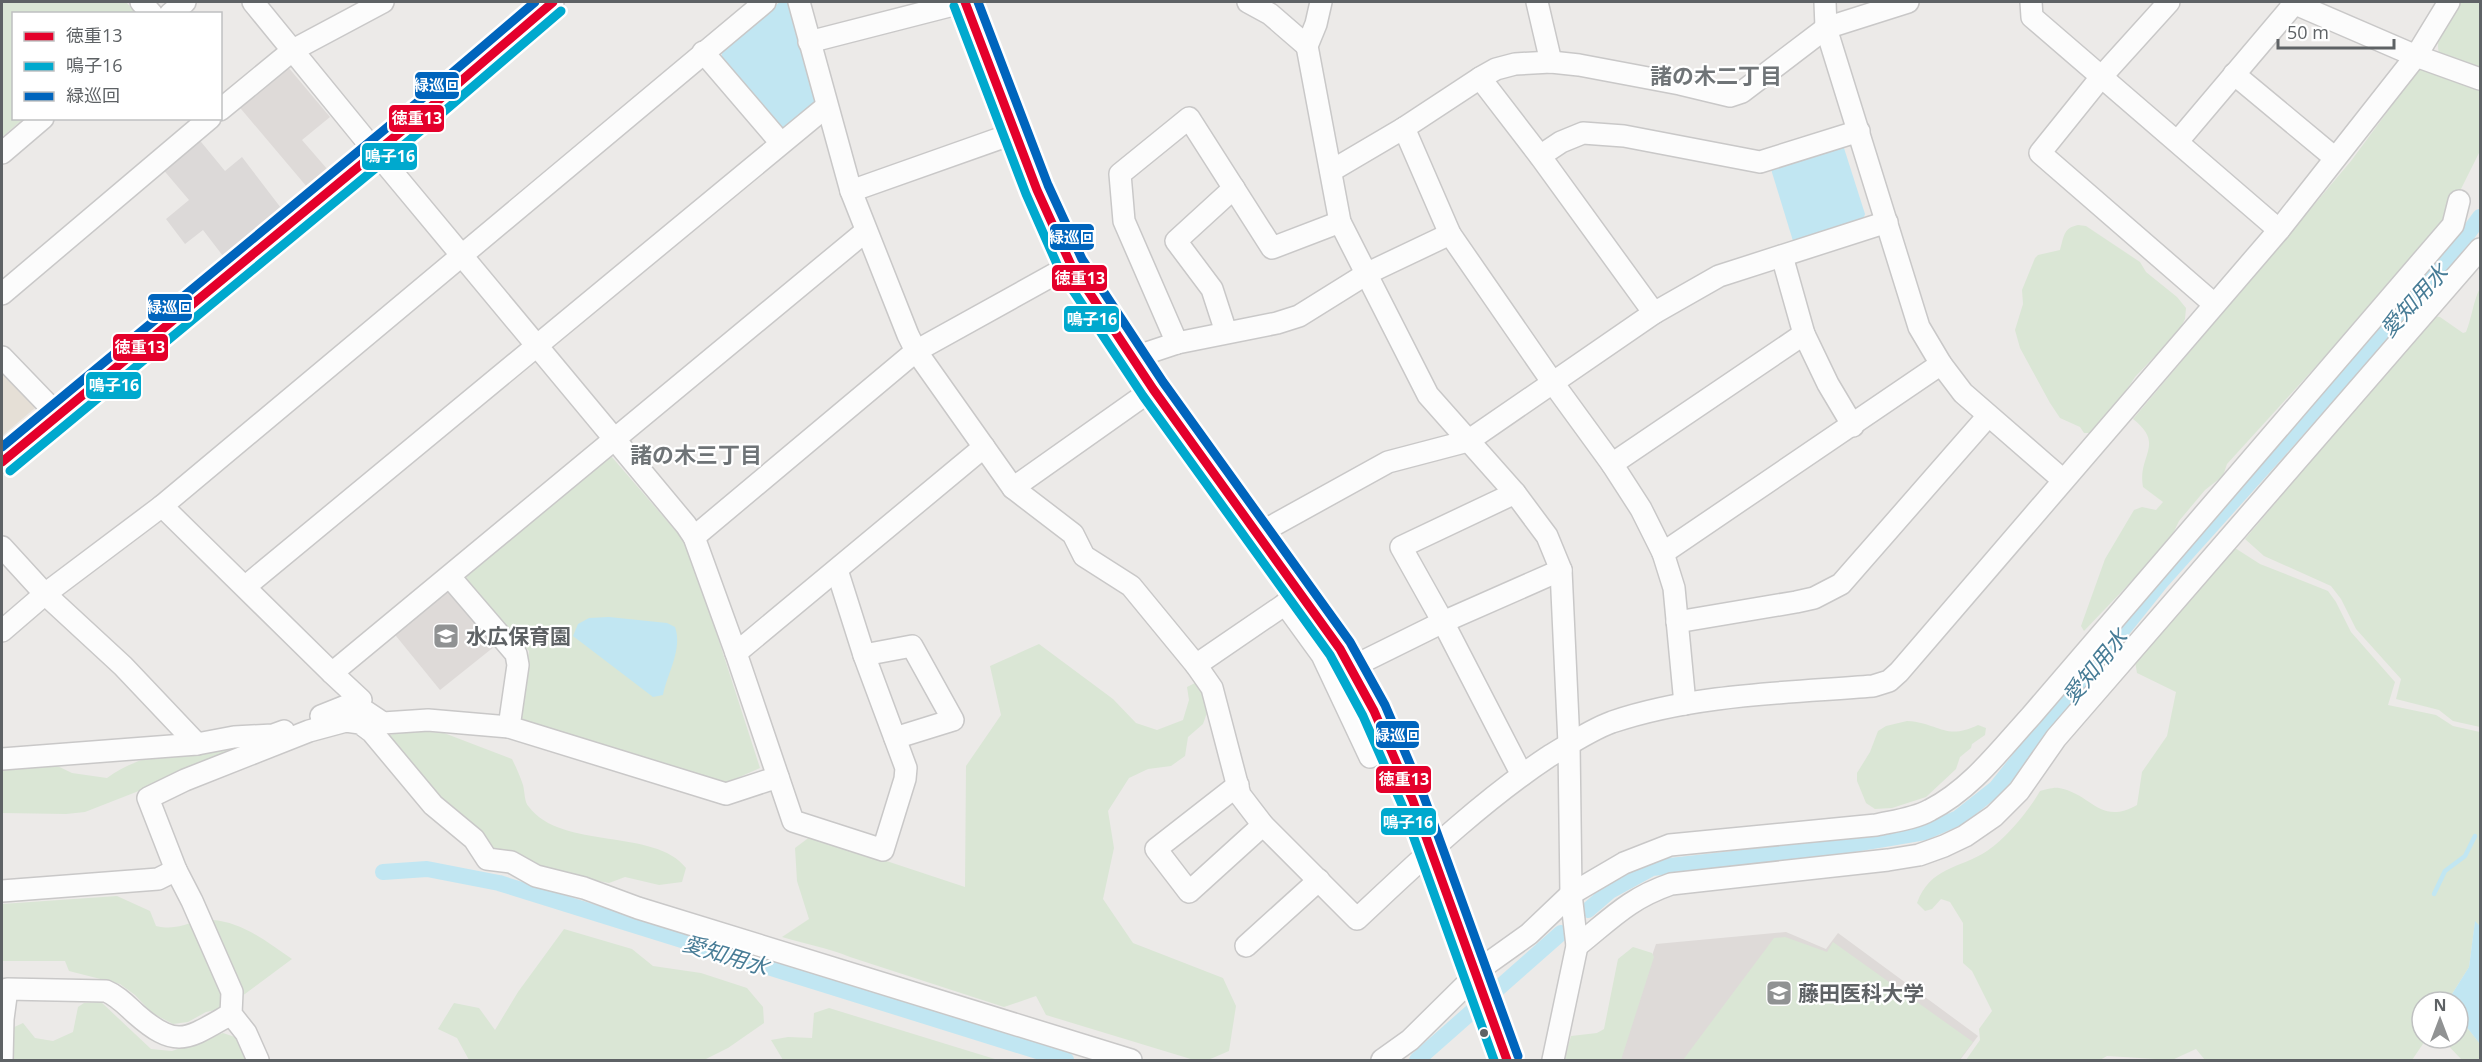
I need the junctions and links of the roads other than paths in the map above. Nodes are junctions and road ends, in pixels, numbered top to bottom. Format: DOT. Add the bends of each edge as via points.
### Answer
graph roads {
  1 [pos="185,2"];
  2 [pos="253,2"];
  3 [pos="383,2"];
  4 [pos="553,2"];
  5 [pos="765,2"];
  6 [pos="800,2"];
  7 [pos="965,2"];
  8 [pos="1248,2"];
  9 [pos="1324,2"];
  10 [pos="1537,2"];
  11 [pos="1825,2"];
  12 [pos="1908,2"];
  13 [pos="2031,2"];
  14 [pos="2169,2"];
  15 [pos="2449,2"];
  16 [pos="2292,3"];
  17 [pos="172,12"];
  18 [pos="1826,28"];
  19 [pos="809,42"];
  20 [pos="1307,46"];
  21 [pos="293,50"];
  22 [pos="703,52"];
  23 [pos="2416,56"];
  24 [pos="1551,62"];
  25 [pos="2234,74"];
  26 [pos="2102,76"];
  27 [pos="1480,78"];
  28 [pos="2481,79"];
  29 [pos="827,106"];
  30 [pos="222,108"];
  31 [pos="41,120"];
  32 [pos="208,120"];
  33 [pos="1404,128"];
  34 [pos="1858,131"];
  35 [pos="1015,133"];
  36 [pos="2178,141"];
  37 [pos="781,143"];
  38 [pos="375,152"];
  39 [pos="2,153"];
  40 [pos="1540,156"];
  41 [pos="2336,158"];
  42 [pos="1330,171"];
  43 [pos="1234,189"];
  44 [pos="851,191"];
  45 [pos="2459,201"];
  46 [pos="1340,222"];
  47 [pos="1887,222"];
  48 [pos="2279,230"];
  49 [pos="866,231"];
  50 [pos="1450,234"];
  51 [pos="2481,249"];
  52 [pos="461,254"];
  53 [pos="1782,256"];
  54 [pos="1071,265"];
  55 [pos="1368,273"];
  56 [pos="2,294"];
  57 [pos="2214,304"];
  58 [pos="1654,313"];
  59 [pos="1226,332"];
  60 [pos="1804,334"];
  61 [pos="1177,343"];
  62 [pos="536,347"];
  63 [pos="916,351"];
  64 [pos="2,357"];
  65 [pos="1132,358"];
  66 [pos="1941,364"];
  67 [pos="1553,383"];
  68 [pos="1153,388"];
  69 [pos="58,415"];
  70 [pos="1988,416"];
  71 [pos="1853,426"];
  72 [pos="614,439"];
  73 [pos="1467,441"];
  74 [pos="984,447"];
  75 [pos="2,462"];
  76 [pos="1612,464"];
  77 [pos="2063,480"];
  78 [pos="1013,488"];
  79 [pos="1515,493"];
  80 [pos="162,506"];
  81 [pos="2207,517"];
  82 [pos="1256,535"];
  83 [pos="2229,536"];
  84 [pos="694,537"];
  85 [pos="2,546"];
  86 [pos="1663,553"];
  87 [pos="837,570"];
  88 [pos="1562,570"];
  89 [pos="450,577"];
  90 [pos="246,586"];
  91 [pos="45,594"];
  92 [pos="1292,599"];
  93 [pos="1443,622"];
  94 [pos="1677,622"];
  95 [pos="2,631"];
  96 [pos="736,653"];
  97 [pos="864,655"];
  98 [pos="1196,665"];
  99 [pos="1350,668"];
  100 [pos="332,673"];
  101 [pos="354,703"];
  102 [pos="1685,704"];
  103 [pos="2032,718"];
  104 [pos="510,727"];
  105 [pos="2054,737"];
  106 [pos="895,738"];
  107 [pos="197,744"];
  108 [pos="1569,744"];
  109 [pos="1370,757"];
  110 [pos="2,759"];
  111 [pos="1522,775"];
  112 [pos="778,777"];
  113 [pos="1238,785"];
  114 [pos="1263,825"];
  115 [pos="1431,850"];
  116 [pos="176,870"];
  117 [pos="1319,880"];
  118 [pos="2,891"];
  119 [pos="1571,894"];
  120 [pos="1246,946"];
  121 [pos="1577,946"];
  122 [pos="1478,978"];
  123 [pos="231,1014"];
  124 [pos="2,1060"];
  125 [pos="258,1060"];
  126 [pos="1131,1060"];
  127 [pos="1382,1060"];
  128 [pos="1507,1060"];
  129 [pos="1553,1060"];
  1 -- 17 [label="street"];
  2 -- 21 [label="street"];
  3 -- 21 [label="street"];
  4 -- 38 [label="street"];
  5 -- 22 [label="street"];
  6 -- 19 [label="street"];
  7 -- 19 [label="street"];
  7 -- 35 [label="main road"];
  8 -- 20 [label="street" via="1270,14"];
  9 -- 20 [label="street"];
  10 -- 24 [label="street"];
  11 -- 18 [label="street"];
  12 -- 18 [label="street"];
  13 -- 26 [label="street" via="2032,17"];
  14 -- 26 [label="street"];
  15 -- 23 [label="street"];
  16 -- 23 [label="street"];
  16 -- 25 [label="street"];
  18 -- 24 [label="street" via="1742,92 1730,96"];
  18 -- 34 [label="street"];
  19 -- 29 [label="street"];
  20 -- 42 [label="street"];
  21 -- 30 [label="street"];
  21 -- 38 [label="street"];
  22 -- 37 [label="street"];
  22 -- 52 [label="street"];
  23 -- 28 [label="street"];
  23 -- 41 [label="street"];
  24 -- 27 [label="street" via="1515,64"];
  25 -- 36 [label="street"];
  25 -- 41 [label="street"];
  26 -- 36 [label="street"];
  26 -- 57 [label="street" via="2040,153"];
  27 -- 33 [label="street"];
  27 -- 40 [label="street"];
  29 -- 37 [label="street"];
  29 -- 44 [label="street"];
  31 -- 39 [label="street"];
  32 -- 56 [label="street"];
  33 -- 42 [label="street"];
  33 -- 50 [label="street"];
  34 -- 40 [label="street" via="1760,162 1624,136 1583,133"];
  34 -- 47 [label="street"];
  35 -- 44 [label="street"];
  35 -- 54 [label="main road"];
  36 -- 48 [label="street"];
  37 -- 62 [label="street"];
  38 -- 52 [label="street"];
  38 -- 69 [label="street"];
  40 -- 58 [label="street"];
  41 -- 48 [label="street"];
  42 -- 46 [label="street"];
  43 -- 46 [label="street" via="1272,248"];
  43 -- 59 [label="street" via="1176,241 1212,289"];
  43 -- 61 [label="street" via="1189,118 1120,174 1124,221"];
  44 -- 49 [label="street"];
  45 -- 81 [label="street" via="2453,225"];
  46 -- 55 [label="street"];
  47 -- 53 [label="street"];
  47 -- 66 [label="street" via="1919,327"];
  48 -- 57 [label="street"];
  49 -- 63 [label="street"];
  49 -- 72 [label="street"];
  50 -- 55 [label="street"];
  50 -- 67 [label="street"];
  51 -- 83 [label="street"];
  52 -- 62 [label="street"];
  52 -- 80 [label="street"];
  53 -- 58 [label="street" via="1719,276"];
  53 -- 60 [label="street"];
  54 -- 63 [label="street"];
  54 -- 65 [label="main road"];
  55 -- 59 [label="street" via="1299,316"];
  55 -- 73 [label="street" via="1428,395"];
  57 -- 77 [label="street"];
  58 -- 67 [label="street"];
  59 -- 61 [label="street"];
  60 -- 71 [label="street"];
  60 -- 76 [label="street"];
  61 -- 65 [label="street"];
  62 -- 72 [label="street"];
  62 -- 90 [label="street"];
  63 -- 74 [label="street"];
  63 -- 84 [label="street"];
  64 -- 69 [label="street"];
  65 -- 68 [label="main road"];
  66 -- 70 [label="street" via="1963,393"];
  66 -- 71 [label="street"];
  67 -- 73 [label="street"];
  67 -- 76 [label="street"];
  68 -- 78 [label="street"];
  68 -- 82 [label="main road"];
  69 -- 75 [label="street"];
  70 -- 77 [label="street"];
  70 -- 94 [label="street" via="1841,584 1805,600"];
  71 -- 86 [label="street"];
  72 -- 84 [label="street"];
  72 -- 89 [label="street"];
  73 -- 79 [label="street"];
  73 -- 82 [label="street" via="1388,462"];
  74 -- 78 [label="street"];
  74 -- 87 [label="street"];
  76 -- 86 [label="street"];
  77 -- 102 [label="street" via="1889,681 1873,686"];
  78 -- 98 [label="street" via="1073,534 1084,556 1131,586"];
  79 -- 88 [label="street" via="1547,536"];
  79 -- 93 [label="street" via="1401,547"];
  80 -- 90 [label="street"];
  80 -- 91 [label="street"];
  81 -- 83 [label="street"];
  81 -- 103 [label="street"];
  82 -- 92 [label="main road"];
  83 -- 105 [label="street"];
  84 -- 96 [label="street"];
  85 -- 91 [label="street"];
  86 -- 94 [label="street" via="1674,588"];
  87 -- 96 [label="street"];
  87 -- 97 [label="street"];
  88 -- 93 [label="street"];
  88 -- 108 [label="street"];
  89 -- 100 [label="street"];
  89 -- 104 [label="street" via="516,654"];
  90 -- 100 [label="street"];
  91 -- 95 [label="street"];
  91 -- 107 [label="street" via="123,666"];
  92 -- 98 [label="street"];
  92 -- 99 [label="main road" via="1340,650"];
  92 -- 109 [label="street"];
  93 -- 99 [label="street"];
  93 -- 111 [label="street"];
  94 -- 102 [label="street"];
  96 -- 112 [label="street"];
  97 -- 106 [label="street"];
  97 -- 106 [label="street" via="912,646 953,720"];
  98 -- 113 [label="street" via="1212,688"];
  99 -- 115 [label="main road" via="1387,739"];
  100 -- 101 [label="street" via="361,700"];
  101 -- 104 [label="street" via="383,723 428,720"];
  101 -- 107 [label="street" via="273,735"];
  102 -- 108 [label="street" via="1611,722"];
  103 -- 105 [label="street"];
  103 -- 119 [label="street" via="1962,790 1928,811 1876,825 1670,845 1624,863"];
  104 -- 112 [label="street" via="726,794"];
  105 -- 121 [label="street" via="2019,791 1994,816 1944,846 1888,860 1671,884 1646,893 1621,909"];
  106 -- 112 [label="street" via="906,768 905,779 883,849 793,821"];
  107 -- 110 [label="street"];
  108 -- 111 [label="street"];
  108 -- 119 [label="street"];
  111 -- 115 [label="street"];
  113 -- 114 [label="street" via="1239,795"];
  113 -- 114 [label="street" via="1156,849 1189,892"];
  114 -- 117 [label="street"];
  115 -- 117 [label="street" via="1357,919"];
  115 -- 122 [label="main road"];
  116 -- 118 [label="street" via="158,879"];
  116 -- 123 [label="street" via="232,992"];
  116 -- 126 [label="street" via="148,798 309,731 346,721 360,723 433,805 474,839 487,858 511,862 536,876"];
  117 -- 120 [label="street"];
  119 -- 121 [label="street"];
  119 -- 122 [label="street"];
  121 -- 129 [label="street"];
  122 -- 127 [label="street"];
  122 -- 128 [label="main road"];
  123 -- 124 [label="street" via="201,1031 174,1038 153,1029 106,991 7,989"];
  123 -- 125 [label="street" via="246,1033"];
}
